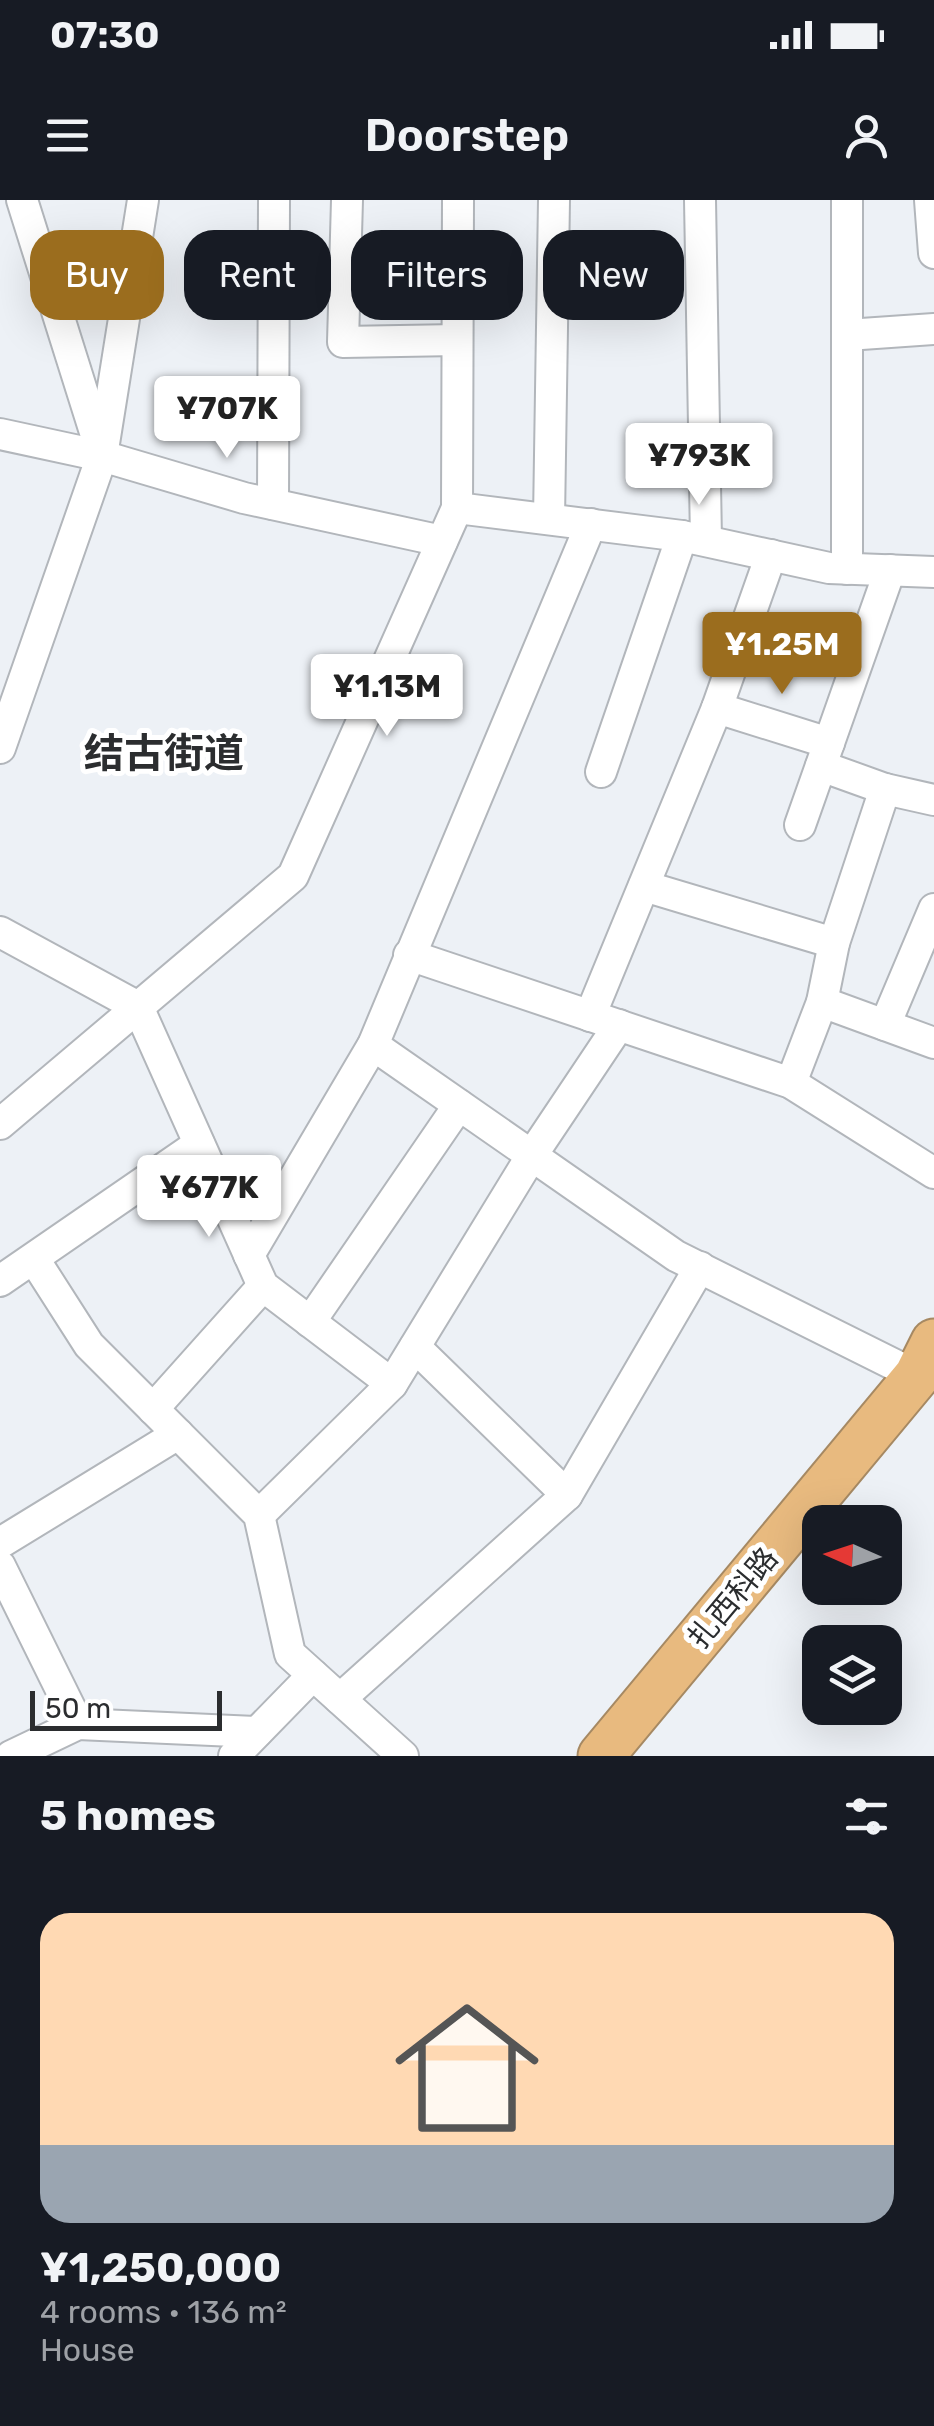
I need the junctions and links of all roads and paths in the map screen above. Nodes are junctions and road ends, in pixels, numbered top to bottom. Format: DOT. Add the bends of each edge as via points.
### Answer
graph roads {
  1 [pos="22,200"];
  2 [pos="143,200"];
  3 [pos="274,200"];
  4 [pos="347,200"];
  5 [pos="458,200"];
  6 [pos="554,200"];
  7 [pos="700,200"];
  8 [pos="847,200"];
  9 [pos="930,200"];
  10 [pos="934,253"];
  11 [pos="934,329"];
  12 [pos="847,335"];
  13 [pos="457,340"];
  14 [pos="0,434"];
  15 [pos="102,456"];
  16 [pos="273,504"];
  17 [pos="457,508"];
  18 [pos="548,519"];
  19 [pos="591,524"];
  20 [pos="694,538"];
  21 [pos="442,541"];
  22 [pos="770,555"];
  23 [pos="847,569"];
  24 [pos="890,570"];
  25 [pos="934,572"];
  26 [pos="717,708"];
  27 [pos="0,748"];
  28 [pos="825,755"];
  29 [pos="601,772"];
  30 [pos="885,790"];
  31 [pos="934,800"];
  32 [pos="800,825"];
  33 [pos="644,886"];
  34 [pos="934,908"];
  35 [pos="0,932"];
  36 [pos="834,943"];
  37 [pos="409,954"];
  38 [pos="822,1002"];
  39 [pos="138,1007"];
  40 [pos="604,1020"];
  41 [pos="885,1025"];
  42 [pos="934,1043"];
  43 [pos="373,1045"];
  44 [pos="791,1083"];
  45 [pos="459,1104"];
  46 [pos="0,1124"];
  47 [pos="199,1144"];
  48 [pos="532,1155"];
  49 [pos="934,1173"];
  50 [pos="249,1255"];
  51 [pos="34,1259"];
  52 [pos="700,1267"];
  53 [pos="0,1280"];
  54 [pos="263,1286"];
  55 [pos="310,1322"];
  56 [pos="415,1347"];
  57 [pos="926,1359"];
  58 [pos="392,1384"];
  59 [pos="153,1408"];
  60 [pos="178,1434"];
  61 [pos="567,1496"];
  62 [pos="259,1515"];
  63 [pos="0,1543"];
  64 [pos="0,1566"];
  65 [pos="314,1675"];
  66 [pos="340,1699"];
  67 [pos="78,1724"];
  68 [pos="257,1732"];
  69 [pos="11,1756"];
  70 [pos="234,1756"];
  71 [pos="403,1756"];
  72 [pos="602,1756"];
  1 -- 15 [label="street"];
  2 -- 15 [label="street"];
  3 -- 16 [label="street"];
  4 -- 13 [label="street" via="343,342"];
  5 -- 13 [label="street"];
  6 -- 18 [label="street"];
  7 -- 20 [label="street"];
  8 -- 12 [label="street"];
  9 -- 10 [label="street"];
  11 -- 12 [label="street"];
  12 -- 23 [label="street"];
  13 -- 17 [label="street"];
  14 -- 15 [label="street"];
  15 -- 16 [label="street"];
  15 -- 27 [label="street"];
  16 -- 21 [label="street"];
  17 -- 18 [label="street"];
  17 -- 21 [label="street"];
  18 -- 19 [label="street"];
  19 -- 20 [label="street"];
  19 -- 37 [label="street"];
  20 -- 22 [label="street"];
  20 -- 29 [label="street"];
  21 -- 39 [label="street" via="293,876"];
  22 -- 23 [label="street"];
  22 -- 26 [label="street"];
  23 -- 24 [label="street"];
  24 -- 25 [label="street"];
  24 -- 28 [label="street"];
  26 -- 28 [label="street"];
  26 -- 33 [label="street"];
  28 -- 30 [label="street"];
  28 -- 32 [label="street"];
  30 -- 31 [label="street"];
  30 -- 36 [label="street"];
  33 -- 36 [label="street"];
  33 -- 40 [label="street"];
  34 -- 41 [label="street"];
  35 -- 39 [label="street"];
  36 -- 38 [label="street"];
  37 -- 40 [label="street"];
  37 -- 43 [label="street"];
  38 -- 41 [label="street"];
  38 -- 44 [label="street"];
  39 -- 46 [label="street"];
  39 -- 47 [label="street"];
  40 -- 44 [label="street"];
  40 -- 48 [label="street"];
  41 -- 42 [label="street"];
  43 -- 45 [label="street"];
  43 -- 50 [label="street"];
  44 -- 49 [label="street"];
  45 -- 48 [label="street"];
  45 -- 55 [label="street"];
  47 -- 50 [label="street"];
  47 -- 51 [label="street"];
  48 -- 52 [label="street"];
  48 -- 56 [label="street"];
  50 -- 54 [label="street"];
  51 -- 53 [label="street"];
  51 -- 59 [label="street" via="89,1346"];
  52 -- 57 [label="street"];
  52 -- 61 [label="street"];
  54 -- 55 [label="street"];
  54 -- 59 [label="street"];
  55 -- 58 [label="street"];
  56 -- 58 [label="street"];
  56 -- 61 [label="street"];
  57 -- 72 [label="highway, 扎西科路"];
  58 -- 62 [label="street"];
  59 -- 60 [label="street"];
  60 -- 62 [label="street"];
  60 -- 63 [label="street"];
  61 -- 66 [label="street"];
  62 -- 65 [label="street" via="290,1654"];
  64 -- 67 [label="street"];
  65 -- 66 [label="street"];
  65 -- 68 [label="street"];
  66 -- 71 [label="street"];
  67 -- 68 [label="street"];
  67 -- 69 [label="street"];
  68 -- 70 [label="street"];
}
